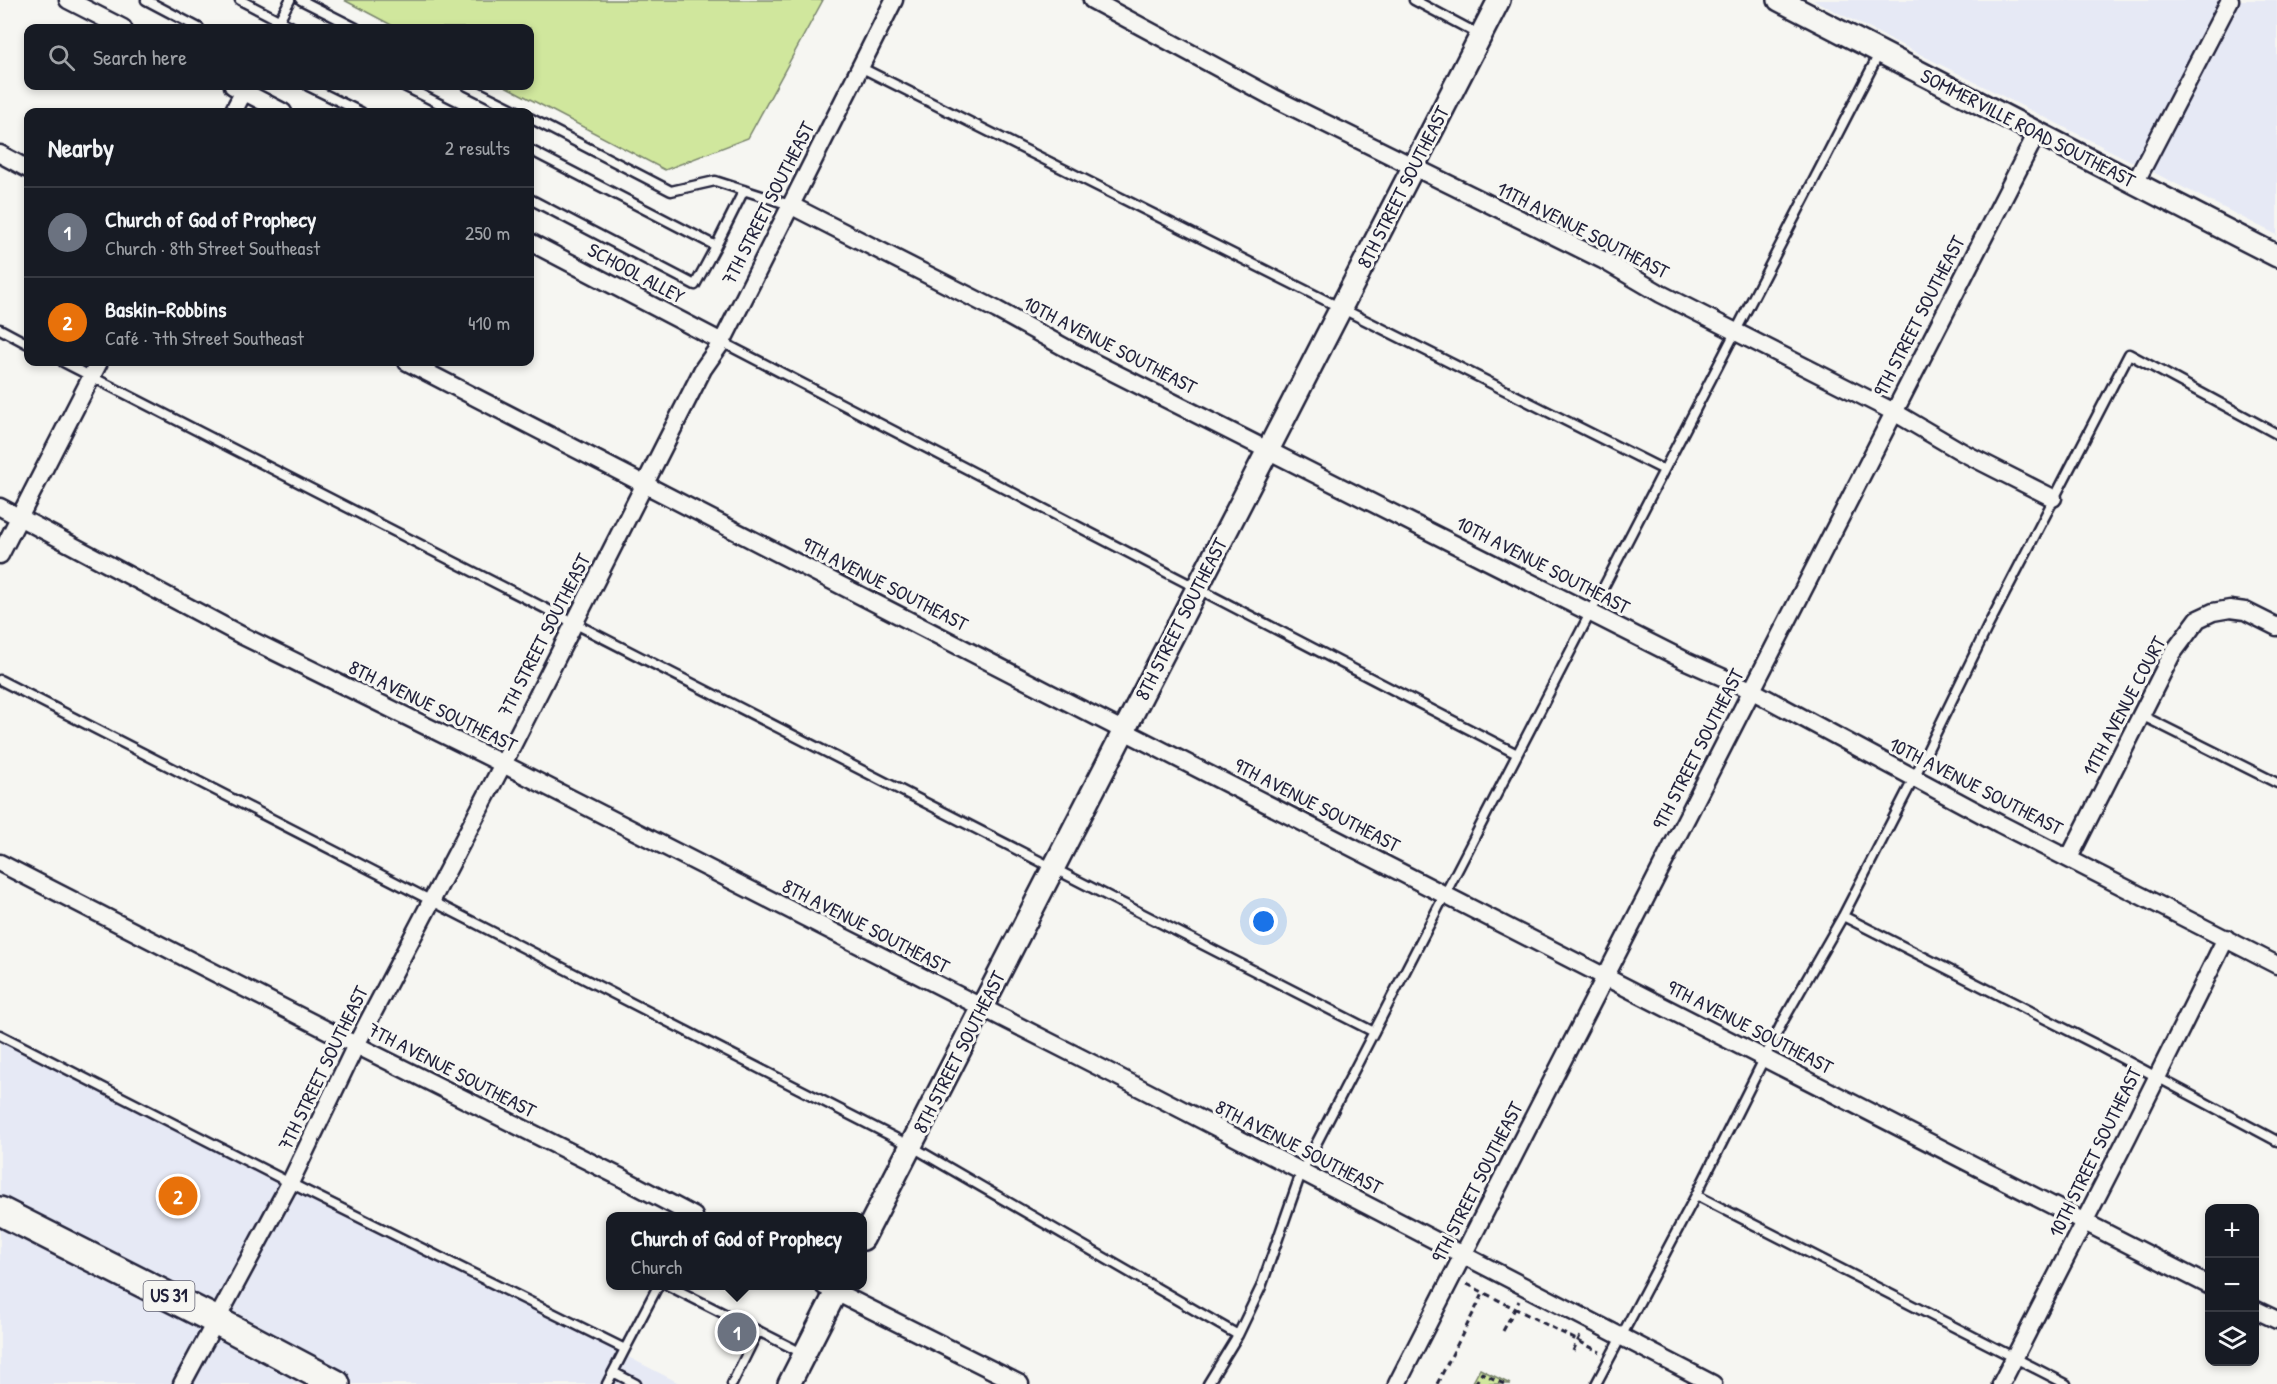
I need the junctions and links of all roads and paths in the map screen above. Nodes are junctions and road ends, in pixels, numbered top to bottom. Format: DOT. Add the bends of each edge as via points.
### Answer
graph roads {
  1 [pos="68,0"];
  2 [pos="146,0"];
  3 [pos="240,0"];
  4 [pos="290,0"];
  5 [pos="301,0"];
  6 [pos="894,0"];
  7 [pos="1092,0"];
  8 [pos="1414,0"];
  9 [pos="1499,0"];
  10 [pos="1779,0"];
  11 [pos="2230,0"];
  12 [pos="1803,5"];
  13 [pos="115,24"];
  14 [pos="192,24"];
  15 [pos="276,24"];
  16 [pos="278,24"];
  17 [pos="348,24"];
  18 [pos="1481,36"];
  19 [pos="1880,51"];
  20 [pos="860,67"];
  21 [pos="241,90"];
  22 [pos="245,90"];
  23 [pos="316,90"];
  24 [pos="412,90"];
  25 [pos="474,90"];
  26 [pos="234,108"];
  27 [pos="276,108"];
  28 [pos="353,108"];
  29 [pos="448,108"];
  30 [pos="511,108"];
  31 [pos="534,120"];
  32 [pos="2037,133"];
  33 [pos="534,152"];
  34 [pos="0,154"];
  35 [pos="24,167"];
  36 [pos="1413,168"];
  37 [pos="2136,183"];
  38 [pos="744,190"];
  39 [pos="534,201"];
  40 [pos="790,205"];
  41 [pos="534,244"];
  42 [pos="716,246"];
  43 [pos="2277,256"];
  44 [pos="1341,306"];
  45 [pos="0,329"];
  46 [pos="1735,332"];
  47 [pos="24,342"];
  48 [pos="722,342"];
  49 [pos="415,366"];
  50 [pos="95,369"];
  51 [pos="1894,412"];
  52 [pos="2277,434"];
  53 [pos="1268,450"];
  54 [pos="1664,470"];
  55 [pos="644,483"];
  56 [pos="2053,498"];
  57 [pos="0,507"];
  58 [pos="20,518"];
  59 [pos="0,555"];
  60 [pos="1197,588"];
  61 [pos="1591,612"];
  62 [pos="574,623"];
  63 [pos="2277,627"];
  64 [pos="0,680"];
  65 [pos="1751,690"];
  66 [pos="2140,714"];
  67 [pos="1124,731"];
  68 [pos="1517,754"];
  69 [pos="503,764"];
  70 [pos="1914,778"];
  71 [pos="2277,783"];
  72 [pos="2069,858"];
  73 [pos="0,863"];
  74 [pos="1053,868"];
  75 [pos="1445,894"];
  76 [pos="432,901"];
  77 [pos="1843,916"];
  78 [pos="2226,938"];
  79 [pos="2277,965"];
  80 [pos="1605,976"];
  81 [pos="982,1008"];
  82 [pos="1374,1032"];
  83 [pos="0,1035"];
  84 [pos="356,1045"];
  85 [pos="1765,1058"];
  86 [pos="2156,1077"];
  87 [pos="2277,1141"];
  88 [pos="911,1146"];
  89 [pos="1301,1173"];
  90 [pos="290,1183"];
  91 [pos="1696,1195"];
  92 [pos="0,1211"];
  93 [pos="686,1212"];
  94 [pos="2084,1222"];
  95 [pos="867,1231"];
  96 [pos="1463,1254"];
  97 [pos="1452,1276"];
  98 [pos="2205,1283"];
  99 [pos="1526,1287"];
  100 [pos="656,1290"];
  101 [pos="677,1290"];
  102 [pos="832,1290"];
  103 [pos="837,1290"];
  104 [pos="1484,1292"];
  105 [pos="1515,1308"];
  106 [pos="2259,1311"];
  107 [pos="2277,1320"];
  108 [pos="217,1321"];
  109 [pos="758,1330"];
  110 [pos="1503,1331"];
  111 [pos="1238,1335"];
  112 [pos="1620,1337"];
  113 [pos="625,1349"];
  114 [pos="804,1354"];
  115 [pos="1610,1357"];
  116 [pos="2015,1357"];
  117 [pos="613,1372"];
  118 [pos="182,1384"];
  119 [pos="336,1384"];
  120 [pos="607,1384"];
  121 [pos="636,1384"];
  122 [pos="732,1384"];
  123 [pos="789,1384"];
  124 [pos="1020,1384"];
  125 [pos="1208,1384"];
  126 [pos="1397,1384"];
  127 [pos="1437,1384"];
  128 [pos="1475,1384"];
  129 [pos="1504,1384"];
  130 [pos="1596,1384"];
  131 [pos="1713,1384"];
  132 [pos="2001,1384"];
  133 [pos="2066,1384"];
  1 -- 13 [label="street"];
  2 -- 14 [label="lane"];
  3 -- 15 [label="lane"];
  4 -- 16 [label="lane"];
  5 -- 17 [label="lane"];
  6 -- 20 [label="street, 7TH STREET SOUTHEAST"];
  7 -- 36 [label="street, 11TH AVENUE SOUTHEAST"];
  8 -- 18 [label="lane"];
  9 -- 18 [label="street, 8TH STREET SOUTHEAST"];
  10 -- 12 [label="street, SOMMERVILLE ROAD SOUTHEAST"];
  11 -- 37 [label="street"];
  12 -- 19 [label="street, SOMMERVILLE ROAD SOUTHEAST"];
  18 -- 36 [label="street, 8TH STREET SOUTHEAST"];
  19 -- 32 [label="street, SOMMERVILLE ROAD SOUTHEAST"];
  19 -- 46 [label="lane"];
  20 -- 40 [label="street, 7TH STREET SOUTHEAST"];
  20 -- 44 [label="lane"];
  21 -- 26 [label="street"];
  22 -- 27 [label="street"];
  23 -- 28 [label="lane"];
  24 -- 29 [label="lane"];
  25 -- 30 [label="lane"];
  31 -- 38 [label="lane" via="671,191 715,181"];
  32 -- 37 [label="street, SOMMERVILLE ROAD SOUTHEAST"];
  32 -- 51 [label="street, 9TH STREET SOUTHEAST"];
  33 -- 42 [label="lane"];
  34 -- 35 [label="street"];
  36 -- 44 [label="street, 8TH STREET SOUTHEAST"];
  36 -- 46 [label="street, 11TH AVENUE SOUTHEAST" via="1603,260"];
  37 -- 43 [label="street, SOMMERVILLE ROAD SOUTHEAST"];
  38 -- 40 [label="lane"];
  38 -- 42 [label="lane"];
  39 -- 42 [label="lane" via="696,285"];
  40 -- 48 [label="street, 7TH STREET SOUTHEAST"];
  40 -- 53 [label="street, 10TH AVENUE SOUTHEAST"];
  41 -- 48 [label="street, SCHOOL ALLEY"];
  44 -- 53 [label="street, 8TH STREET SOUTHEAST"];
  44 -- 54 [label="lane"];
  45 -- 47 [label="lane"];
  46 -- 51 [label="street, 11TH AVENUE SOUTHEAST"];
  46 -- 54 [label="lane"];
  48 -- 55 [label="street, 7TH STREET SOUTHEAST" via="703,369"];
  48 -- 60 [label="lane"];
  49 -- 55 [label="street, 9TH AVENUE SOUTHEAST"];
  50 -- 58 [label="street"];
  50 -- 62 [label="lane"];
  51 -- 56 [label="street, 11TH AVENUE SOUTHEAST"];
  51 -- 65 [label="street, 9TH STREET SOUTHEAST"];
  52 -- 56 [label="lane" via="2129,354"];
  53 -- 60 [label="street, 8TH STREET SOUTHEAST"];
  53 -- 61 [label="street, 10TH AVENUE SOUTHEAST"];
  54 -- 61 [label="lane"];
  55 -- 62 [label="street, 7TH STREET SOUTHEAST"];
  55 -- 67 [label="street, 9TH AVENUE SOUTHEAST"];
  56 -- 70 [label="lane"];
  57 -- 58 [label="street, 8TH AVENUE SOUTHEAST"];
  58 -- 59 [label="street"];
  58 -- 69 [label="street, 8TH AVENUE SOUTHEAST" via="241,635"];
  60 -- 67 [label="street, 8TH STREET SOUTHEAST"];
  60 -- 68 [label="lane"];
  61 -- 65 [label="street, 10TH AVENUE SOUTHEAST"];
  61 -- 68 [label="lane"];
  62 -- 69 [label="street, 7TH STREET SOUTHEAST"];
  62 -- 74 [label="lane"];
  63 -- 66 [label="street, 11TH AVENUE COURT" via="2245,611 2230,609 2198,619 2172,654"];
  64 -- 76 [label="lane"];
  65 -- 70 [label="street, 10TH AVENUE SOUTHEAST"];
  65 -- 80 [label="street, 9TH STREET SOUTHEAST"];
  66 -- 71 [label="lane"];
  66 -- 72 [label="street, 11TH AVENUE COURT"];
  67 -- 74 [label="street, 8TH STREET SOUTHEAST"];
  67 -- 75 [label="street, 9TH AVENUE SOUTHEAST"];
  68 -- 75 [label="lane"];
  69 -- 76 [label="street, 7TH STREET SOUTHEAST"];
  69 -- 81 [label="street, 8TH AVENUE SOUTHEAST"];
  70 -- 72 [label="street, 10TH AVENUE SOUTHEAST"];
  70 -- 77 [label="lane"];
  72 -- 78 [label="street, 10TH AVENUE SOUTHEAST"];
  73 -- 84 [label="street, 7TH AVENUE SOUTHEAST"];
  74 -- 81 [label="street, 8TH STREET SOUTHEAST"];
  74 -- 82 [label="lane"];
  75 -- 80 [label="street, 9TH AVENUE SOUTHEAST"];
  75 -- 82 [label="lane"];
  76 -- 84 [label="street, 7TH STREET SOUTHEAST"];
  76 -- 88 [label="lane"];
  77 -- 85 [label="lane"];
  77 -- 86 [label="lane"];
  78 -- 79 [label="street, 10TH AVENUE SOUTHEAST"];
  78 -- 86 [label="street, 10TH STREET SOUTHEAST"];
  80 -- 85 [label="street, 9TH AVENUE SOUTHEAST"];
  80 -- 96 [label="street, 9TH STREET SOUTHEAST"];
  81 -- 88 [label="street, 8TH STREET SOUTHEAST"];
  81 -- 89 [label="street, 8TH AVENUE SOUTHEAST"];
  82 -- 89 [label="lane"];
  83 -- 90 [label="lane"];
  84 -- 90 [label="street, 7TH STREET SOUTHEAST"];
  84 -- 93 [label="street, 7TH AVENUE SOUTHEAST"];
  85 -- 91 [label="lane"];
  85 -- 94 [label="street, 9TH AVENUE SOUTHEAST"];
  86 -- 87 [label="lane"];
  86 -- 94 [label="street, 10TH STREET SOUTHEAST"];
  88 -- 95 [label="street, 8TH STREET SOUTHEAST"];
  88 -- 111 [label="lane"];
  89 -- 96 [label="street, 8TH AVENUE SOUTHEAST"];
  89 -- 111 [label="lane" via="1261,1287"];
  90 -- 108 [label="street, 7TH STREET SOUTHEAST"];
  90 -- 113 [label="lane"];
  91 -- 112 [label="lane"];
  91 -- 116 [label="lane"];
  92 -- 108 [label="main road, US 31"];
  94 -- 98 [label="street, 9TH AVENUE SOUTHEAST"];
  94 -- 116 [label="street, 10TH STREET SOUTHEAST"];
  96 -- 97 [label="street, 9TH STREET SOUTHEAST"];
  96 -- 99 [label="street, 8TH AVENUE SOUTHEAST"];
  97 -- 104 [label="path"];
  97 -- 126 [label="street, 9TH STREET SOUTHEAST"];
  99 -- 105 [label="path"];
  99 -- 112 [label="street, 8TH AVENUE SOUTHEAST"];
  100 -- 113 [label="lane"];
  101 -- 109 [label="lane"];
  102 -- 114 [label="street"];
  103 -- 124 [label="street"];
  104 -- 105 [label="path"];
  104 -- 127 [label="path"];
  105 -- 110 [label="path"];
  105 -- 115 [label="path"];
  106 -- 107 [label="street"];
  108 -- 118 [label="street, 7TH STREET SOUTHEAST"];
  108 -- 119 [label="main road, US 31"];
  109 -- 114 [label="lane"];
  109 -- 122 [label="lane"];
  111 -- 125 [label="lane"];
  112 -- 115 [label="lane"];
  112 -- 131 [label="street, 8TH AVENUE SOUTHEAST"];
  113 -- 117 [label="lane"];
  114 -- 123 [label="street"];
  115 -- 130 [label="lane"];
  116 -- 132 [label="street, 10TH STREET SOUTHEAST"];
  116 -- 133 [label="lane"];
  117 -- 120 [label="lane"];
  117 -- 121 [label="lane"];
  128 -- 129 [label="path" via="1482,1373"];
}
